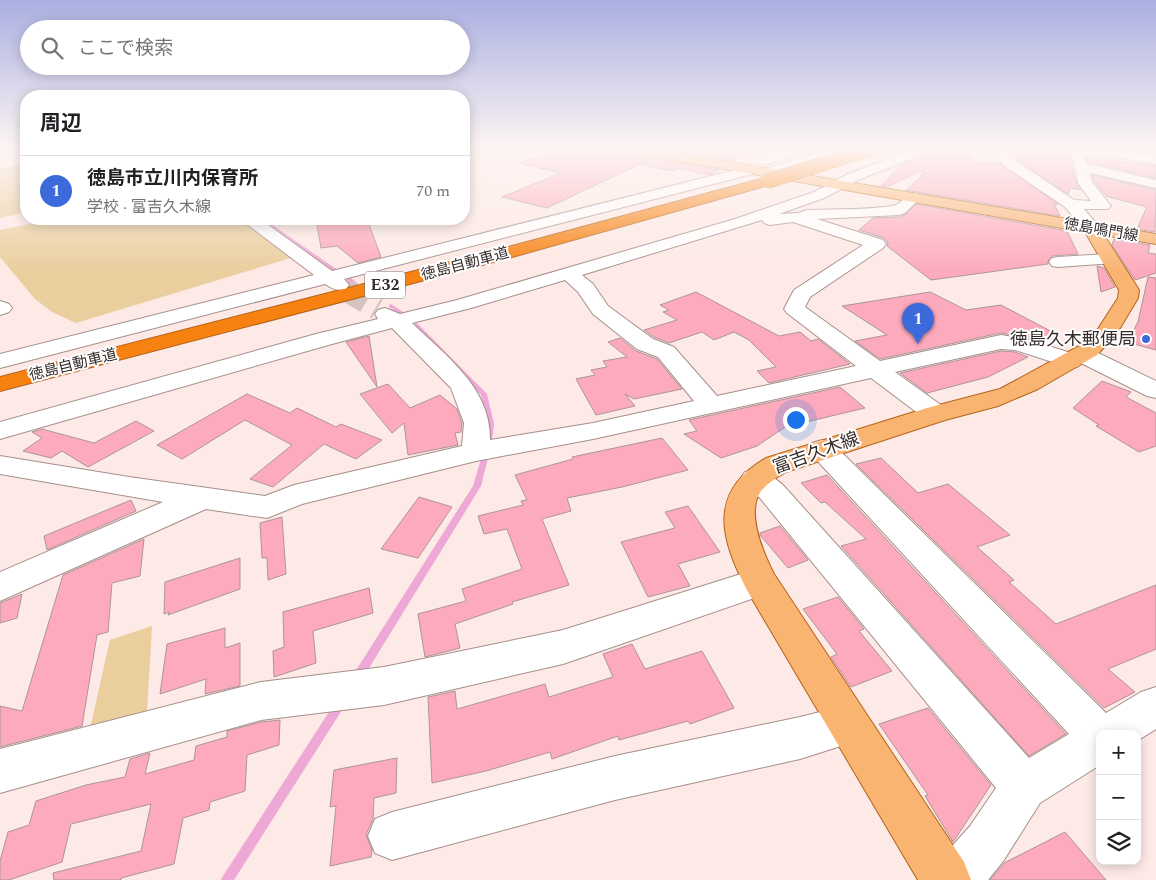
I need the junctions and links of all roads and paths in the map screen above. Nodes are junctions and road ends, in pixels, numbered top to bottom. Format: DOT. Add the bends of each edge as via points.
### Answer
graph roads {
  1 [pos="690,190"];
  2 [pos="702,190"];
  3 [pos="828,190"];
  4 [pos="874,190"];
  5 [pos="1049,190"];
  6 [pos="1090,190"];
  7 [pos="914,197"];
  8 [pos="1070,204"];
  9 [pos="786,214"];
  10 [pos="258,225"];
  11 [pos="1092,228"];
  12 [pos="1156,239"];
  13 [pos="1108,259"];
  14 [pos="1058,262"];
  15 [pos="570,274"];
  16 [pos="336,283"];
  17 [pos="387,315"];
  18 [pos="1076,358"];
  19 [pos="0,361"];
  20 [pos="875,369"];
  21 [pos="0,384"];
  22 [pos="1156,391"];
  23 [pos="711,405"];
  24 [pos="936,414"];
  25 [pos="0,431"];
  26 [pos="822,449"];
  27 [pos="484,451"];
  28 [pos="0,465"];
  29 [pos="755,479"];
  30 [pos="203,498"];
  31 [pos="760,582"];
  32 [pos="0,587"];
  33 [pos="1156,706"];
  34 [pos="848,725"];
  35 [pos="1117,730"];
  36 [pos="1096,732"];
  37 [pos="1096,742"];
  38 [pos="0,771"];
  39 [pos="1024,787"];
  40 [pos="392,836"];
  41 [pos="946,880"];
  42 [pos="956,880"];
  1 -- 16 [label="street"];
  2 -- 21 [label="highway, 徳島自動車道 / E32" via="499,255"];
  3 -- 9 [label="street"];
  4 -- 7 [label="main road, 徳島鳴門線"];
  5 -- 8 [label="street"];
  6 -- 8 [label="street" via="1102,206"];
  7 -- 9 [label="street" via="899,210"];
  7 -- 11 [label="main road, 徳島鳴門線"];
  8 -- 11 [label="street"];
  9 -- 15 [label="street" via="741,222"];
  9 -- 20 [label="street" via="877,244 801,294 794,309"];
  10 -- 16 [label="street"];
  11 -- 12 [label="main road, 徳島鳴門線"];
  11 -- 13 [label="main road, 富吉久木線"];
  13 -- 14 [label="street"];
  13 -- 18 [label="main road, 富吉久木線" via="1128,290 1128,298 1106,333"];
  15 -- 17 [label="street" via="464,304"];
  15 -- 23 [label="street" via="586,288 600,310 645,344 666,352"];
  16 -- 19 [label="street"];
  17 -- 25 [label="street" via="324,339"];
  17 -- 27 [label="street" via="462,386"];
  18 -- 20 [label="street" via="1001,342"];
  18 -- 22 [label="street"];
  18 -- 24 [label="main road, 富吉久木線" via="1009,394"];
  20 -- 23 [label="street"];
  20 -- 24 [label="street"];
  23 -- 27 [label="street"];
  24 -- 26 [label="main road, 富吉久木線"];
  26 -- 29 [label="main road, 富吉久木線" via="776,465"];
  26 -- 36 [label="street"];
  27 -- 30 [label="street" via="294,496 267,507"];
  28 -- 30 [label="street"];
  29 -- 31 [label="main road, 富吉久木線" via="744,496 740,530"];
  29 -- 39 [label="street" via="771,491"];
  30 -- 32 [label="street"];
  31 -- 34 [label="main road, 富吉久木線"];
  31 -- 38 [label="street" via="563,647 384,686 261,701"];
  33 -- 35 [label="street"];
  34 -- 40 [label="street" via="615,778"];
  34 -- 41 [label="main road, 富吉久木線"];
  37 -- 39 [label="street"];
  39 -- 42 [label="street"];
}
